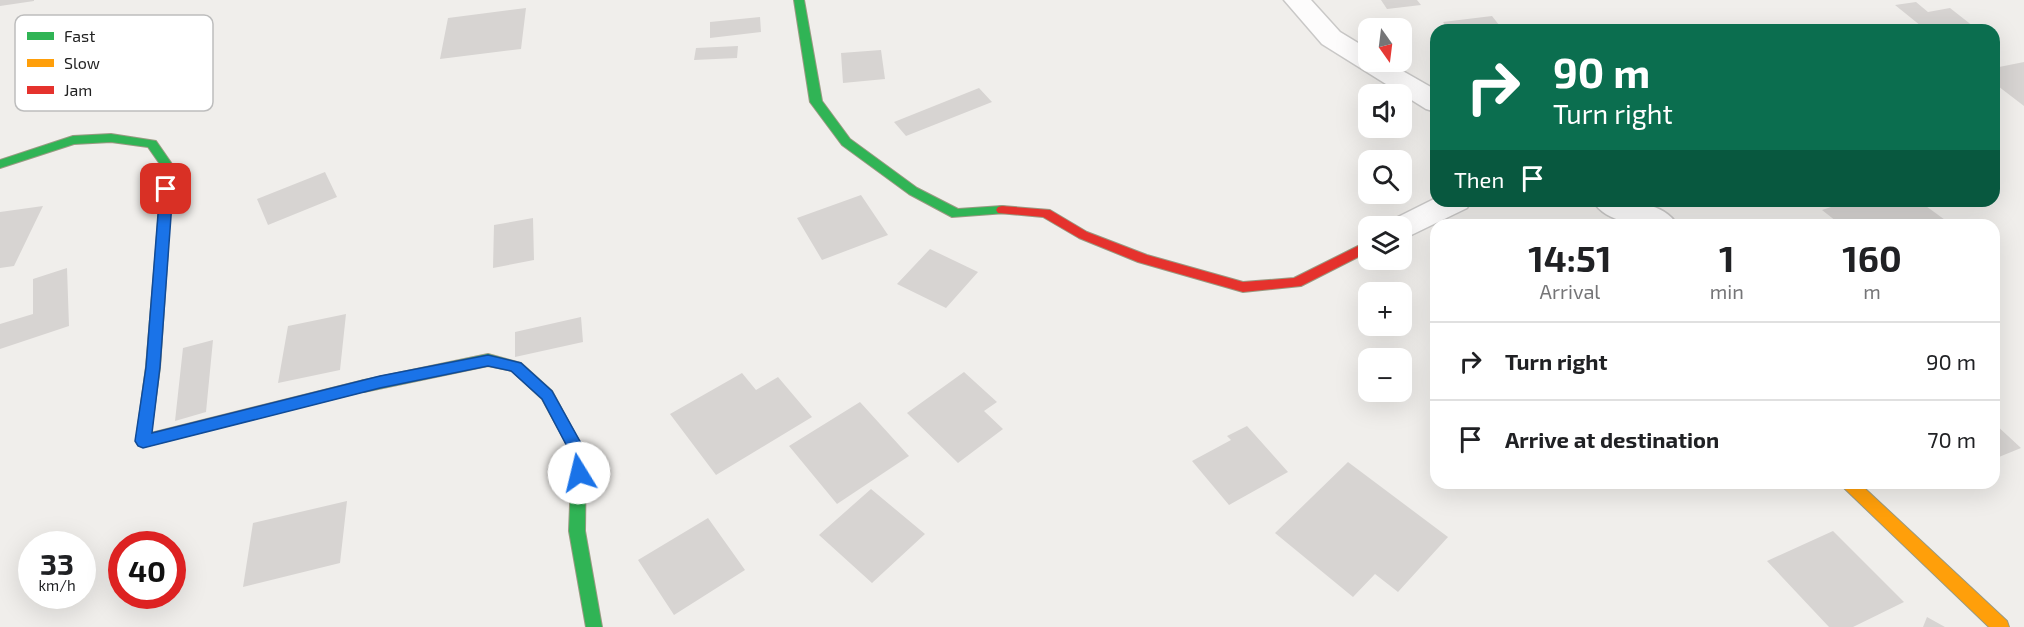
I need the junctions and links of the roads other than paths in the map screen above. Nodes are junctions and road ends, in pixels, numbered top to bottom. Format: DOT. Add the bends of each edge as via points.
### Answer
graph roads {
  1 [pos="799,0"];
  2 [pos="1297,0"];
  3 [pos="1358,55"];
  4 [pos="1385,72"];
  5 [pos="1430,100"];
  6 [pos="0,164"];
  7 [pos="1444,207"];
  8 [pos="1622,207"];
  9 [pos="1648,219"];
  10 [pos="1412,223"];
  11 [pos="1358,251"];
  12 [pos="1856,489"];
  13 [pos="594,627"];
  14 [pos="2001,627"];
  1 -- 11 [label="street" via="816,102 846,141 913,191 956,214 1001,210 1046,213 1083,235 1143,259 1243,287 1296,283"];
  2 -- 3 [label="street" via="1332,38"];
  4 -- 5 [label="street"];
  6 -- 13 [label="street" via="73,140 111,138 152,144 168,167 153,367 143,441 380,382 488,360 516,367 547,395 579,454 577,531"];
  7 -- 10 [label="street"];
  8 -- 9 [label="street"];
  12 -- 14 [label="street"];
}
